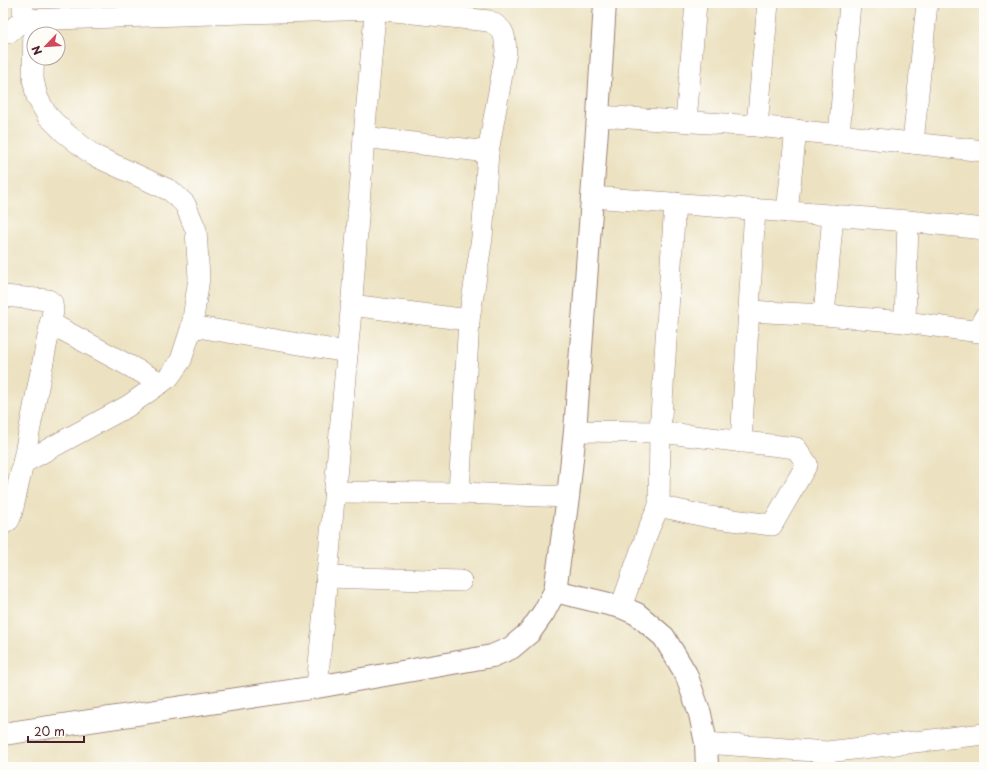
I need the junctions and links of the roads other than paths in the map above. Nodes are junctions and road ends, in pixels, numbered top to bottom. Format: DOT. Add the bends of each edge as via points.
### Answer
graph roads {
  1 [pos="605,3"];
  2 [pos="696,3"];
  3 [pos="768,3"];
  4 [pos="850,3"];
  5 [pos="927,3"];
  6 [pos="376,6"];
  7 [pos="27,14"];
  8 [pos="3,33"];
  9 [pos="598,116"];
  10 [pos="686,121"];
  11 [pos="757,126"];
  12 [pos="796,130"];
  13 [pos="839,135"];
  14 [pos="364,137"];
  15 [pos="913,143"];
  16 [pos="984,151"];
  17 [pos="488,152"];
  18 [pos="592,196"];
  19 [pos="675,203"];
  20 [pos="755,209"];
  21 [pos="787,212"];
  22 [pos="833,215"];
  23 [pos="908,221"];
  24 [pos="984,229"];
  25 [pos="3,296"];
  26 [pos="351,305"];
  27 [pos="749,311"];
  28 [pos="824,315"];
  29 [pos="984,318"];
  30 [pos="469,320"];
  31 [pos="905,322"];
  32 [pos="50,323"];
  33 [pos="192,326"];
  34 [pos="347,352"];
  35 [pos="161,383"];
  36 [pos="575,431"];
  37 [pos="660,432"];
  38 [pos="741,442"];
  39 [pos="23,463"];
  40 [pos="334,492"];
  41 [pos="460,493"];
  42 [pos="568,498"];
  43 [pos="659,506"];
  44 [pos="3,524"];
  45 [pos="326,577"];
  46 [pos="461,581"];
  47 [pos="555,591"];
  48 [pos="622,607"];
  49 [pos="317,687"];
  50 [pos="3,734"];
  51 [pos="984,734"];
  52 [pos="706,743"];
  53 [pos="707,767"];
  1 -- 9 [label="street"];
  2 -- 10 [label="street"];
  3 -- 11 [label="street"];
  4 -- 13 [label="street"];
  5 -- 15 [label="street"];
  6 -- 7 [label="street"];
  6 -- 14 [label="street"];
  6 -- 17 [label="street" via="489,21 500,26 505,38 506,52"];
  7 -- 8 [label="street" via="8,33"];
  7 -- 33 [label="street" via="33,79 37,98 47,116 93,155 171,191 185,204 197,238 199,278"];
  9 -- 10 [label="street"];
  9 -- 18 [label="street"];
  10 -- 11 [label="street"];
  11 -- 12 [label="street"];
  12 -- 13 [label="street"];
  12 -- 21 [label="street"];
  13 -- 15 [label="street"];
  14 -- 17 [label="street"];
  14 -- 26 [label="street"];
  15 -- 16 [label="street"];
  17 -- 30 [label="street" via="482,238"];
  18 -- 19 [label="street"];
  18 -- 36 [label="street"];
  19 -- 20 [label="street"];
  19 -- 37 [label="street"];
  20 -- 21 [label="street"];
  20 -- 27 [label="street"];
  21 -- 22 [label="street"];
  22 -- 23 [label="street"];
  22 -- 28 [label="street"];
  23 -- 24 [label="street"];
  23 -- 31 [label="street"];
  25 -- 32 [label="street" via="48,300 52,303 53,312"];
  26 -- 30 [label="street"];
  26 -- 34 [label="street"];
  27 -- 28 [label="street"];
  27 -- 38 [label="street"];
  28 -- 31 [label="street"];
  29 -- 31 [label="street" via="980,332"];
  30 -- 41 [label="street"];
  32 -- 35 [label="street"];
  32 -- 39 [label="street"];
  33 -- 34 [label="street"];
  33 -- 35 [label="street" via="181,360 169,377"];
  34 -- 40 [label="street"];
  35 -- 39 [label="street" via="128,406"];
  36 -- 37 [label="street"];
  36 -- 42 [label="street"];
  37 -- 38 [label="street"];
  37 -- 43 [label="street"];
  38 -- 43 [label="street" via="796,448 807,464 772,525 709,517"];
  39 -- 44 [label="street" via="12,512 9,520"];
  40 -- 41 [label="street"];
  40 -- 45 [label="street"];
  41 -- 42 [label="street"];
  42 -- 47 [label="street"];
  43 -- 48 [label="street"];
  45 -- 46 [label="street"];
  45 -- 49 [label="street"];
  47 -- 48 [label="street"];
  47 -- 49 [label="street" via="530,632 511,648 492,656"];
  48 -- 52 [label="street" via="637,614 664,636 686,674 700,714"];
  49 -- 50 [label="street"];
  51 -- 52 [label="street" via="827,752"];
  52 -- 53 [label="street"];
}
